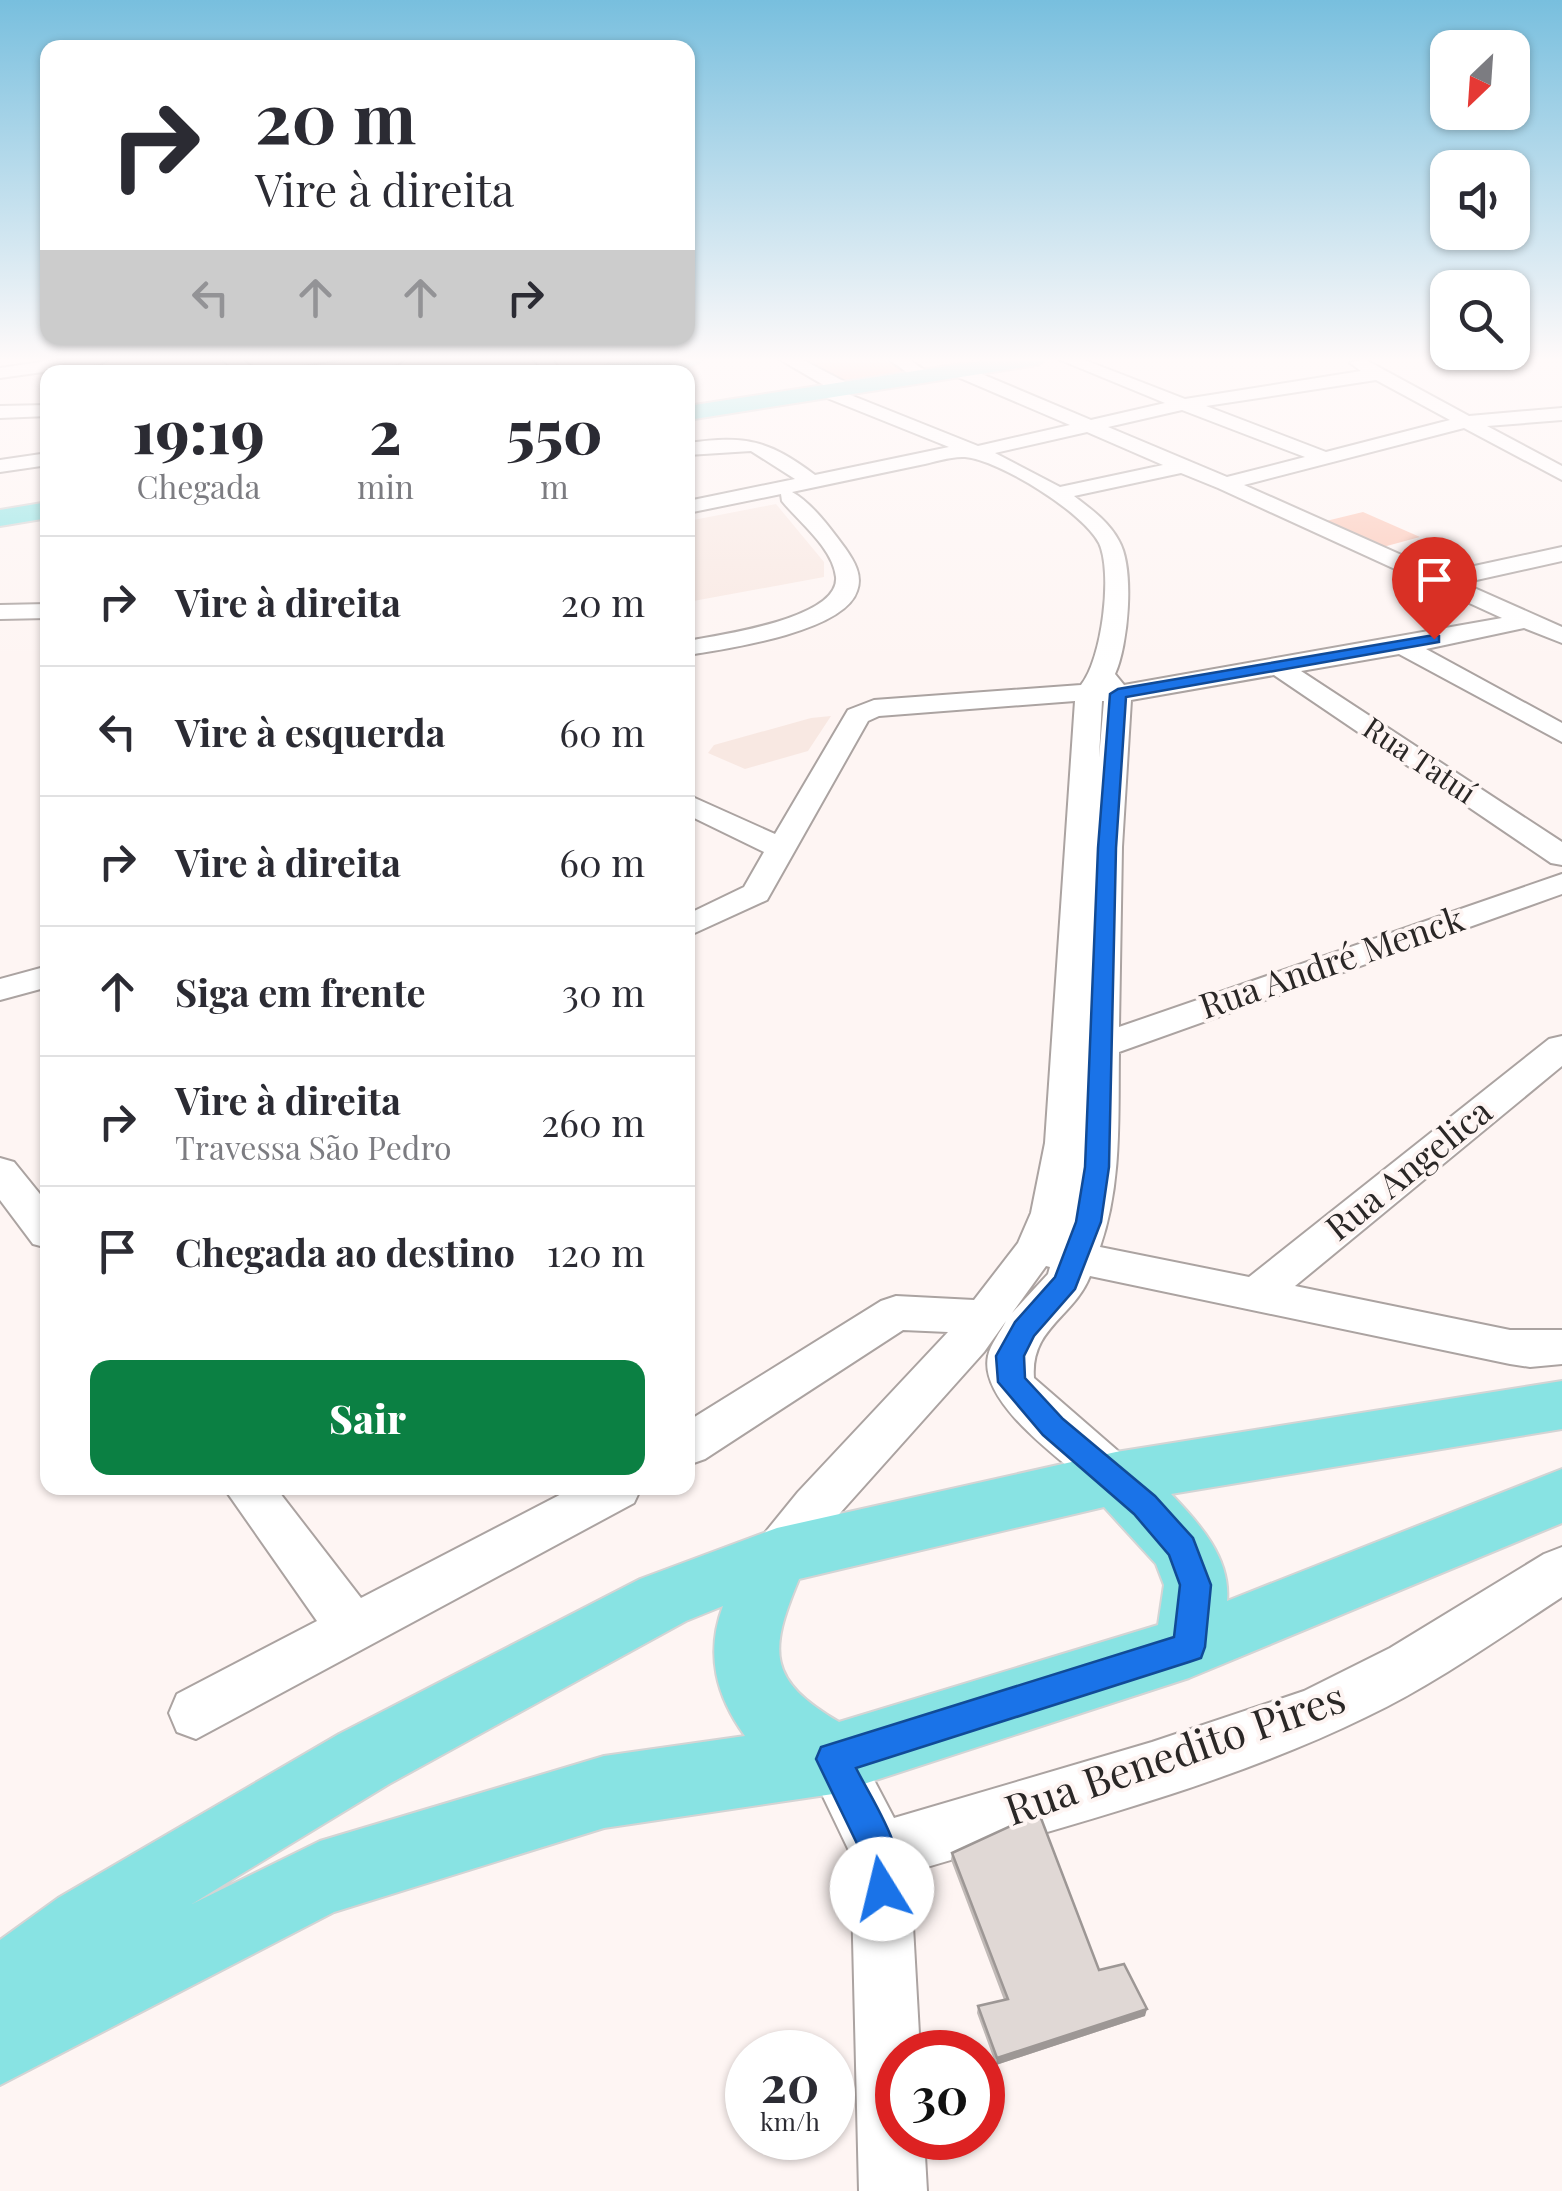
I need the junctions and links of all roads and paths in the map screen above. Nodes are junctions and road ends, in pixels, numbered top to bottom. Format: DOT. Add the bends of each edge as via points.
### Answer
graph roads {
  1 [pos="33,461"];
  2 [pos="784,461"];
  3 [pos="919,461"];
  4 [pos="991,461"];
  5 [pos="1172,461"];
  6 [pos="1312,461"];
  7 [pos="1538,461"];
  8 [pos="0,466"];
  9 [pos="1184,466"];
  10 [pos="1562,474"];
  11 [pos="814,483"];
  12 [pos="1226,484"];
  13 [pos="1060,492"];
  14 [pos="790,497"];
  15 [pos="695,505"];
  16 [pos="40,511"];
  17 [pos="0,518"];
  18 [pos="1562,554"];
  19 [pos="1537,560"];
  20 [pos="1562,572"];
  21 [pos="1444,580"];
  22 [pos="40,611"];
  23 [pos="0,612"];
  24 [pos="1528,620"];
  25 [pos="1562,636"];
  26 [pos="695,646"];
  27 [pos="1403,646"];
  28 [pos="1277,666"];
  29 [pos="1103,688"];
  30 [pos="1562,734"];
  31 [pos="695,807"];
  32 [pos="782,849"];
  33 [pos="1562,856"];
  34 [pos="1562,883"];
  35 [pos="695,922"];
  36 [pos="40,978"];
  37 [pos="0,990"];
  38 [pos="1087,1043"];
  39 [pos="1562,1048"];
  40 [pos="0,1172"];
  41 [pos="40,1223"];
  42 [pos="1049,1266"];
  43 [pos="1256,1294"];
  44 [pos="985,1318"];
  45 [pos="1560,1365"];
  46 [pos="695,1441"];
  47 [pos="1116,1478"];
  48 [pos="253,1495"];
  49 [pos="604,1495"];
  50 [pos="1562,1495"];
  51 [pos="777,1556"];
  52 [pos="1562,1570"];
  53 [pos="353,1629"];
  54 [pos="1189,1647"];
  55 [pos="196,1714"];
  56 [pos="834,1759"];
  57 [pos="880,1852"];
  58 [pos="0,1988"];
  59 [pos="0,2044"];
  60 [pos="892,2191"];
  1 -- 8 [label="street"];
  2 -- 11 [label="street"];
  3 -- 11 [label="street"];
  4 -- 13 [label="street"];
  5 -- 9 [label="street"];
  6 -- 12 [label="street"];
  7 -- 10 [label="street"];
  9 -- 12 [label="street"];
  9 -- 13 [label="street"];
  11 -- 15 [label="street"];
  12 -- 21 [label="street"];
  13 -- 29 [label="street" via="1096,521 1111,544 1115,626"];
  14 -- 26 [label="street" via="848,574 843,598 810,619"];
  16 -- 17 [label="main road"];
  18 -- 19 [label="street"];
  19 -- 20 [label="street"];
  19 -- 21 [label="street"];
  21 -- 24 [label="street"];
  22 -- 23 [label="street"];
  24 -- 25 [label="street"];
  24 -- 27 [label="street"];
  27 -- 28 [label="street"];
  27 -- 30 [label="street"];
  28 -- 29 [label="street"];
  28 -- 33 [label="street, Rua Tatuí"];
  29 -- 32 [label="street" via="874,708 857,716"];
  29 -- 38 [label="street" via="1107,848"];
  31 -- 32 [label="street"];
  32 -- 35 [label="street" via="756,892"];
  34 -- 38 [label="street, Rua André Menck"];
  36 -- 37 [label="street"];
  38 -- 42 [label="street" via="1097,1167 1088,1222"];
  39 -- 43 [label="street, Rua Angelica"];
  40 -- 41 [label="street"];
  42 -- 43 [label="street"];
  42 -- 44 [label="street"];
  42 -- 47 [label="street" via="1010,1356 1012,1382 1053,1427"];
  43 -- 45 [label="street" via="1510,1347"];
  44 -- 46 [label="street" via="896,1313"];
  44 -- 51 [label="street"];
  45 -- 47 [label="main road"];
  47 -- 51 [label="main road"];
  47 -- 54 [label="main road" via="1182,1548 1196,1585"];
  48 -- 53 [label="street"];
  49 -- 53 [label="street"];
  50 -- 54 [label="main road"];
  51 -- 56 [label="main road" via="750,1616 743,1654 750,1684 770,1716"];
  51 -- 58 [label="main road" via="663,1600 364,1760 85,1925"];
  52 -- 57 [label="street, Rua Benedito Pires" via="1403,1668 1315,1713"];
  53 -- 55 [label="street"];
  54 -- 56 [label="main road"];
  56 -- 57 [label="street"];
  56 -- 59 [label="main road" via="604,1792 320,1879"];
  57 -- 60 [label="street"];
}
